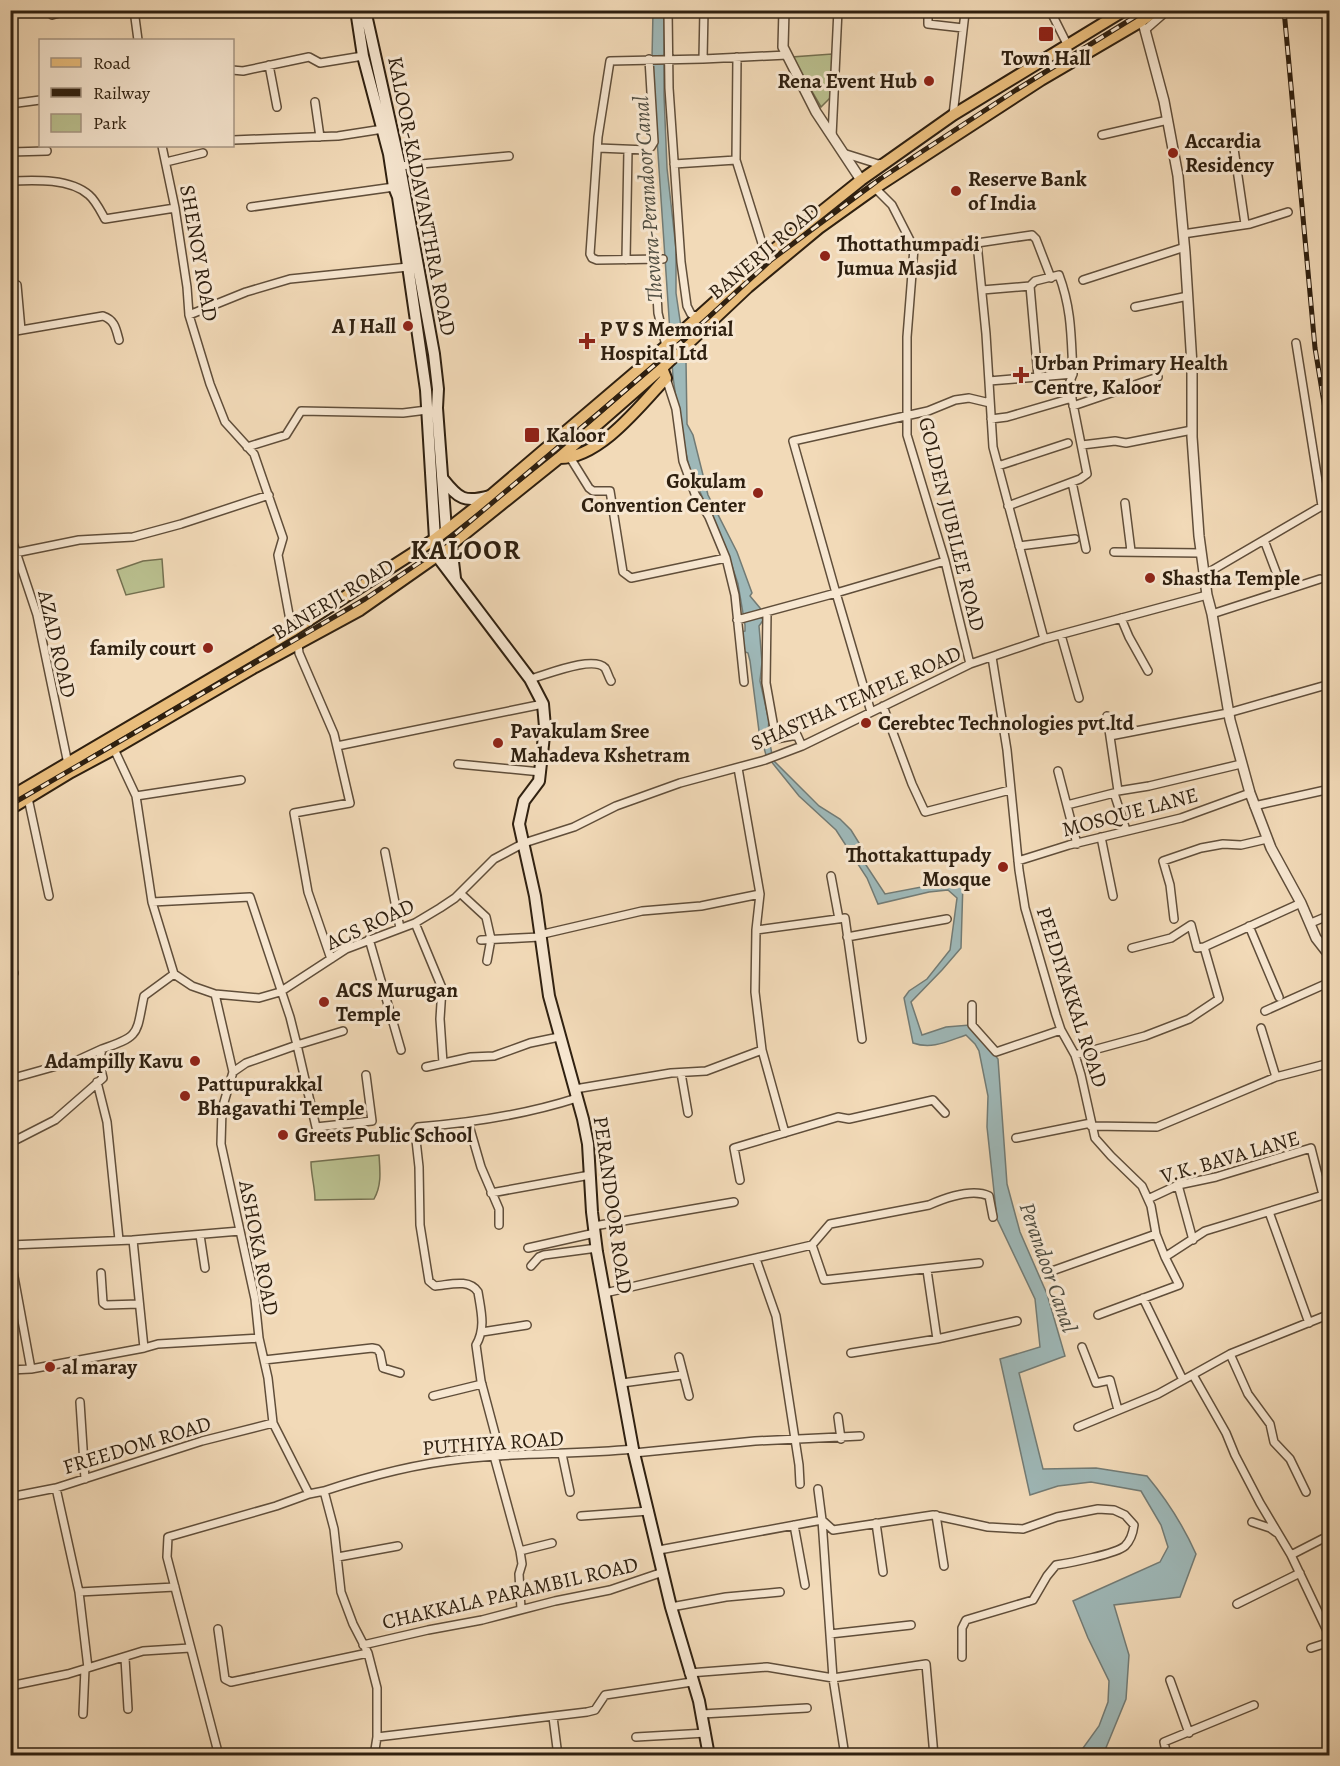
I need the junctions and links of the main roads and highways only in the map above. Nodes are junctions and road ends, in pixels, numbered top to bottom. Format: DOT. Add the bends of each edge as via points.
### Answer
graph roads {
  1 [pos="356,10"];
  2 [pos="364,10"];
  3 [pos="1125,10"];
  4 [pos="1156,10"];
  5 [pos="861,180"];
  6 [pos="876,188"];
  7 [pos="664,373"];
  8 [pos="607,396"];
  9 [pos="617,406"];
  10 [pos="432,409"];
  11 [pos="559,458"];
  12 [pos="443,479"];
  13 [pos="490,496"];
  14 [pos="446,530"];
  15 [pos="435,539"];
  16 [pos="451,545"];
  17 [pos="437,556"];
  18 [pos="383,573"];
  19 [pos="455,580"];
  20 [pos="395,585"];
  21 [pos="287,634"];
  22 [pos="293,646"];
  23 [pos="69,767"];
  24 [pos="10,797"];
  25 [pos="10,809"];
  26 [pos="709,1755"];
  1 -- 10 [label="main road" via="363,56 398,197"];
  2 -- 10 [label="main road, KALOOR-KADAVANTHRA ROAD" via="399,166 433,350 438,389"];
  3 -- 5 [label="main road, BANERJI ROAD" via="953,115"];
  4 -- 6 [label="main road, BANERJI ROAD" via="1142,26 1041,80"];
  5 -- 6 [label="main road"];
  5 -- 8 [label="main road, BANERJI ROAD" via="766,256"];
  6 -- 7 [label="main road, BANERJI ROAD" via="748,286 690,341"];
  7 -- 9 [label="main road, BANERJI ROAD"];
  7 -- 11 [label="main road" via="624,424 590,452 571,459"];
  8 -- 9 [label="main road"];
  8 -- 13 [label="main road, BANERJI ROAD"];
  9 -- 11 [label="main road, BANERJI ROAD"];
  10 -- 12 [label="main road"];
  10 -- 15 [label="main road"];
  11 -- 16 [label="main road, BANERJI ROAD"];
  12 -- 13 [label="main road" via="457,496 472,501"];
  12 -- 14 [label="main road"];
  13 -- 14 [label="main road, BANERJI ROAD"];
  14 -- 15 [label="main road, BANERJI ROAD"];
  14 -- 16 [label="main road"];
  15 -- 17 [label="main road"];
  15 -- 18 [label="main road, BANERJI ROAD"];
  16 -- 17 [label="main road, BANERJI ROAD"];
  16 -- 19 [label="main road"];
  17 -- 19 [label="main road, PERANDOOR ROAD"];
  17 -- 20 [label="main road, BANERJI ROAD"];
  18 -- 20 [label="main road"];
  18 -- 21 [label="main road, BANERJI ROAD"];
  19 -- 26 [label="main road, PERANDOOR ROAD" via="530,679 543,704 541,772 539,782 524,801 519,824 535,896 549,996 588,1144 594,1230 633,1451 702,1714"];
  20 -- 22 [label="main road, BANERJI ROAD" via="360,610"];
  21 -- 22 [label="main road"];
  21 -- 23 [label="main road, BANERJI ROAD"];
  22 -- 23 [label="main road, BANERJI ROAD" via="114,749"];
  23 -- 24 [label="main road, BANERJI ROAD"];
  23 -- 25 [label="main road, BANERJI ROAD"];
}
